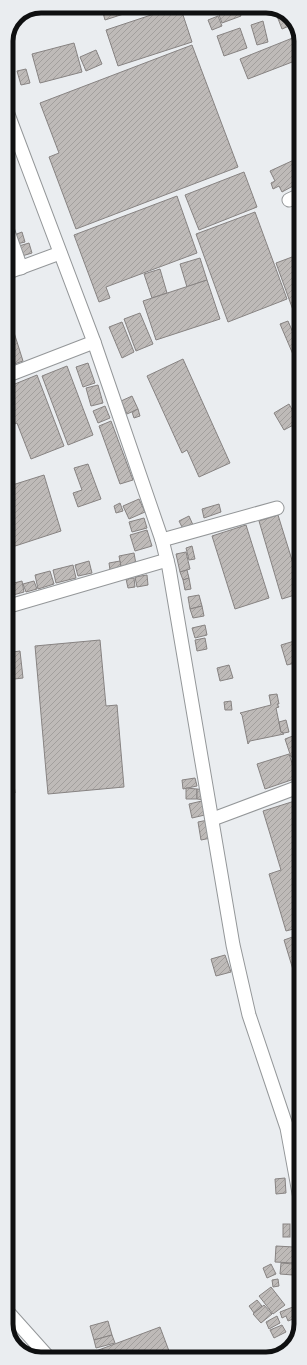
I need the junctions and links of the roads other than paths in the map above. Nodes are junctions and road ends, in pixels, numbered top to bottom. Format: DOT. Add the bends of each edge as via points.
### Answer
graph roads {
  1 [pos="13,128"];
  2 [pos="13,246"];
  3 [pos="60,253"];
  4 [pos="21,268"];
  5 [pos="13,271"];
  6 [pos="94,342"];
  7 [pos="13,373"];
  8 [pos="277,508"];
  9 [pos="162,540"];
  10 [pos="167,560"];
  11 [pos="13,605"];
  12 [pos="294,789"];
  13 [pos="213,820"];
  14 [pos="294,1166"];
  15 [pos="13,1317"];
  16 [pos="44,1352"];
  1 -- 3 [label="street"];
  2 -- 4 [label="street"];
  3 -- 4 [label="street"];
  3 -- 6 [label="street"];
  4 -- 5 [label="street"];
  6 -- 7 [label="street"];
  6 -- 9 [label="street"];
  8 -- 9 [label="street"];
  9 -- 10 [label="street"];
  10 -- 11 [label="street"];
  10 -- 13 [label="street"];
  12 -- 13 [label="street"];
  13 -- 14 [label="street" via="233,945 249,1015 287,1128"];
  15 -- 16 [label="street"];
}
